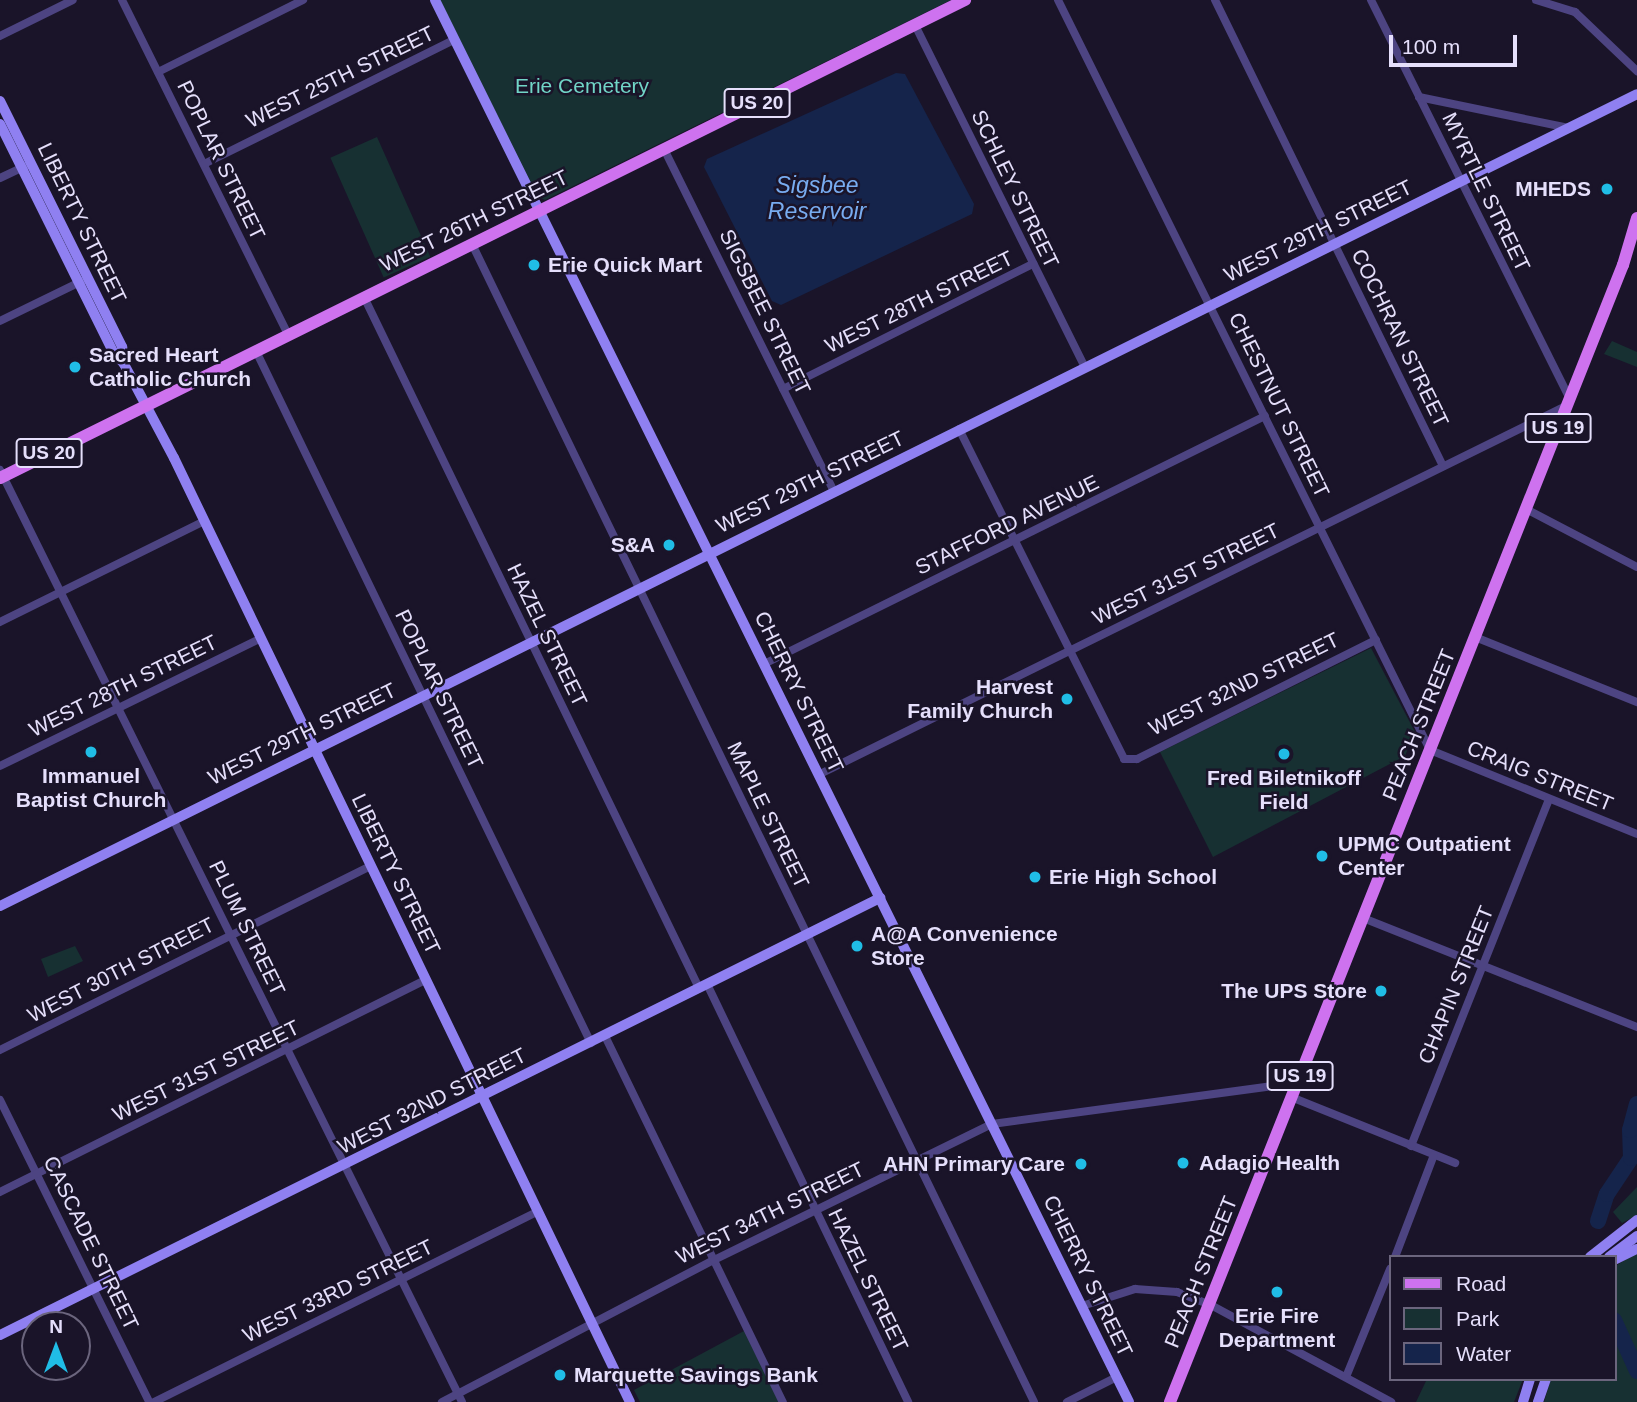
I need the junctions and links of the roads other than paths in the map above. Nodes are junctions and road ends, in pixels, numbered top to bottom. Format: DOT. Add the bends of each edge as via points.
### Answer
graph roads {
  1 [pos="73,0"];
  2 [pos="122,0"];
  3 [pos="303,0"];
  4 [pos="435,0"];
  5 [pos="965,0"];
  6 [pos="1058,0"];
  7 [pos="1215,0"];
  8 [pos="1371,0"];
  9 [pos="1536,0"];
  10 [pos="915,24"];
  11 [pos="0,36"];
  12 [pos="454,40"];
  13 [pos="1637,71"];
  14 [pos="158,72"];
  15 [pos="1637,94"];
  16 [pos="1419,97"];
  17 [pos="0,101"];
  18 [pos="0,124"];
  19 [pos="1569,128"];
  20 [pos="664,149"];
  21 [pos="204,164"];
  22 [pos="26,165"];
  23 [pos="0,178"];
  24 [pos="1461,181"];
  25 [pos="539,210"];
  26 [pos="1636,222"];
  27 [pos="472,244"];
  28 [pos="1335,244"];
  29 [pos="1033,264"];
  30 [pos="83,280"];
  31 [pos="364,297"];
  32 [pos="1210,305"];
  33 [pos="0,321"];
  34 [pos="288,335"];
  35 [pos="256,351"];
  36 [pos="1084,368"];
  37 [pos="783,389"];
  38 [pos="1569,402"];
  39 [pos="146,405"];
  40 [pos="1265,416"];
  41 [pos="960,429"];
  42 [pos="1443,466"];
  43 [pos="1,475"];
  44 [pos="834,491"];
  45 [pos="1526,509"];
  46 [pos="205,521"];
  47 [pos="1320,527"];
  48 [pos="1013,541"];
  49 [pos="709,554"];
  50 [pos="1634,563"];
  51 [pos="639,588"];
  52 [pos="60,592"];
  53 [pos="0,622"];
  54 [pos="1475,637"];
  55 [pos="261,638"];
  56 [pos="1376,640"];
  57 [pos="531,642"];
  58 [pos="1069,652"];
  59 [pos="764,664"];
  60 [pos="423,696"];
  61 [pos="1637,702"];
  62 [pos="118,708"];
  63 [pos="314,749"];
  64 [pos="1430,750"];
  65 [pos="0,766"];
  66 [pos="818,775"];
  67 [pos="1549,799"];
  68 [pos="173,820"];
  69 [pos="1637,834"];
  70 [pos="371,866"];
  71 [pos="880,898"];
  72 [pos="0,906"];
  73 [pos="1363,918"];
  74 [pos="807,934"];
  75 [pos="230,935"];
  76 [pos="1483,965"];
  77 [pos="426,980"];
  78 [pos="703,986"];
  79 [pos="1637,1027"];
  80 [pos="605,1036"];
  81 [pos="591,1043"];
  82 [pos="0,1050"];
  83 [pos="288,1050"];
  84 [pos="1297,1083"];
  85 [pos="483,1096"];
  86 [pos="1291,1097"];
  87 [pos="0,1100"];
  88 [pos="992,1124"];
  89 [pos="1411,1146"];
  90 [pos="1434,1156"];
  91 [pos="917,1160"];
  92 [pos="1455,1163"];
  93 [pos="344,1166"];
  94 [pos="37,1173"];
  95 [pos="0,1192"];
  96 [pos="815,1210"];
  97 [pos="538,1212"];
  98 [pos="1637,1220"];
  99 [pos="1635,1241"];
  100 [pos="1396,1255"];
  101 [pos="1592,1255"];
  102 [pos="1612,1255"];
  103 [pos="1616,1258"];
  104 [pos="714,1259"];
  105 [pos="1388,1274"];
  106 [pos="401,1280"];
  107 [pos="94,1288"];
  108 [pos="1209,1304"];
  109 [pos="1082,1306"];
  110 [pos="593,1324"];
  111 [pos="0,1335"];
  112 [pos="1117,1377"];
  113 [pos="1346,1377"];
  114 [pos="1530,1381"];
  115 [pos="1545,1381"];
  116 [pos="460,1398"];
  117 [pos="152,1402"];
  118 [pos="442,1402"];
  119 [pos="630,1402"];
  120 [pos="783,1402"];
  121 [pos="908,1402"];
  122 [pos="1034,1402"];
  123 [pos="1067,1402"];
  124 [pos="1129,1402"];
  125 [pos="1170,1402"];
  126 [pos="1391,1402"];
  127 [pos="1523,1402"];
  128 [pos="1538,1402"];
  1 -- 11 [label="street"];
  2 -- 14 [label="street, POPLAR STREET"];
  3 -- 14 [label="street"];
  4 -- 12 [label="street, CHERRY STREET"];
  5 -- 10 [label="main road, WEST 26TH STREET / US 20"];
  6 -- 32 [label="street, CHESTNUT STREET"];
  7 -- 28 [label="street, COCHRAN STREET"];
  8 -- 16 [label="street, MYRTLE STREET"];
  9 -- 13 [label="street" via="1575,12"];
  10 -- 20 [label="main road, WEST 26TH STREET / US 20"];
  10 -- 29 [label="street, SCHLEY STREET"];
  12 -- 21 [label="street, WEST 25TH STREET"];
  12 -- 25 [label="street, CHERRY STREET"];
  14 -- 21 [label="street, POPLAR STREET"];
  15 -- 19 [label="street, WEST 29TH STREET"];
  16 -- 19 [label="street"];
  16 -- 24 [label="street, MYRTLE STREET"];
  17 -- 22 [label="street, LIBERTY STREET"];
  18 -- 22 [label="street, LIBERTY STREET"];
  19 -- 24 [label="street, WEST 29TH STREET"];
  20 -- 25 [label="main road, WEST 26TH STREET / US 20"];
  20 -- 37 [label="street, SIGSBEE STREET"];
  21 -- 34 [label="street, POPLAR STREET"];
  22 -- 23 [label="street"];
  22 -- 30 [label="street, LIBERTY STREET"];
  24 -- 28 [label="street, WEST 29TH STREET"];
  24 -- 38 [label="street, MYRTLE STREET"];
  25 -- 27 [label="main road, WEST 26TH STREET / US 20"];
  25 -- 49 [label="street, CHERRY STREET"];
  26 -- 38 [label="main road, PEACH STREET / US 19"];
  27 -- 31 [label="main road, WEST 26TH STREET / US 20"];
  27 -- 51 [label="street, MAPLE STREET"];
  28 -- 32 [label="street, WEST 29TH STREET"];
  28 -- 42 [label="street, COCHRAN STREET"];
  29 -- 36 [label="street, SCHLEY STREET"];
  29 -- 37 [label="street, WEST 28TH STREET"];
  30 -- 33 [label="street"];
  30 -- 39 [label="street, LIBERTY STREET" via="113,352 124,363"];
  31 -- 34 [label="main road, WEST 26TH STREET / US 20"];
  31 -- 57 [label="street, HAZEL STREET"];
  32 -- 36 [label="street, WEST 29TH STREET"];
  32 -- 40 [label="street, CHESTNUT STREET"];
  34 -- 35 [label="main road, WEST 26TH STREET / US 20"];
  35 -- 39 [label="main road, WEST 26TH STREET / US 20"];
  35 -- 60 [label="street, POPLAR STREET"];
  36 -- 41 [label="street, WEST 29TH STREET"];
  37 -- 44 [label="street, SIGSBEE STREET"];
  38 -- 42 [label="street, WEST 31ST STREET"];
  38 -- 45 [label="main road, PEACH STREET / US 19"];
  39 -- 43 [label="main road, WEST 26TH STREET / US 20"];
  39 -- 46 [label="street, LIBERTY STREET"];
  40 -- 47 [label="street, CHESTNUT STREET"];
  40 -- 48 [label="street, STAFFORD AVENUE"];
  41 -- 44 [label="street, WEST 29TH STREET"];
  41 -- 48 [label="street"];
  42 -- 47 [label="street, WEST 31ST STREET"];
  43 -- 52 [label="street, PLUM STREET"];
  44 -- 49 [label="street, WEST 29TH STREET"];
  45 -- 50 [label="street"];
  45 -- 54 [label="main road, PEACH STREET / US 19"];
  46 -- 52 [label="street"];
  46 -- 55 [label="street, LIBERTY STREET"];
  47 -- 56 [label="street, CHESTNUT STREET"];
  47 -- 58 [label="street, WEST 31ST STREET"];
  48 -- 58 [label="street"];
  48 -- 59 [label="street, STAFFORD AVENUE"];
  49 -- 51 [label="street, WEST 29TH STREET"];
  49 -- 59 [label="street, CHERRY STREET"];
  51 -- 57 [label="street, WEST 29TH STREET"];
  51 -- 74 [label="street, MAPLE STREET"];
  52 -- 53 [label="street"];
  52 -- 62 [label="street, PLUM STREET"];
  54 -- 61 [label="street"];
  54 -- 64 [label="main road, PEACH STREET / US 19"];
  55 -- 62 [label="street, WEST 28TH STREET"];
  55 -- 63 [label="street, LIBERTY STREET"];
  56 -- 58 [label="street, WEST 32ND STREET" via="1128,760 1121,755"];
  56 -- 64 [label="street, CHESTNUT STREET"];
  57 -- 60 [label="street, WEST 29TH STREET"];
  57 -- 78 [label="street, HAZEL STREET"];
  58 -- 66 [label="street, WEST 31ST STREET"];
  59 -- 66 [label="street, CHERRY STREET"];
  60 -- 63 [label="street, WEST 29TH STREET"];
  60 -- 81 [label="street, POPLAR STREET"];
  62 -- 65 [label="street, WEST 28TH STREET"];
  62 -- 68 [label="street, PLUM STREET"];
  63 -- 68 [label="street, WEST 29TH STREET"];
  63 -- 70 [label="street, LIBERTY STREET"];
  64 -- 67 [label="street, CRAIG STREET"];
  64 -- 73 [label="main road, PEACH STREET / US 19"];
  66 -- 71 [label="street, CHERRY STREET"];
  67 -- 69 [label="street, CRAIG STREET"];
  67 -- 76 [label="street, CHAPIN STREET"];
  68 -- 72 [label="street, WEST 29TH STREET"];
  68 -- 75 [label="street, PLUM STREET"];
  70 -- 75 [label="street, WEST 30TH STREET"];
  70 -- 77 [label="street, LIBERTY STREET"];
  71 -- 74 [label="street, WEST 32ND STREET"];
  71 -- 88 [label="street, CHERRY STREET"];
  73 -- 76 [label="street"];
  73 -- 84 [label="main road, PEACH STREET / US 19"];
  74 -- 78 [label="street, WEST 32ND STREET"];
  74 -- 91 [label="street, MAPLE STREET"];
  75 -- 82 [label="street, WEST 30TH STREET"];
  75 -- 83 [label="street, PLUM STREET"];
  76 -- 79 [label="street"];
  76 -- 89 [label="street, CHAPIN STREET"];
  77 -- 83 [label="street, WEST 31ST STREET"];
  77 -- 85 [label="street, LIBERTY STREET"];
  78 -- 80 [label="street, WEST 32ND STREET"];
  78 -- 96 [label="street, HAZEL STREET"];
  80 -- 81 [label="street, WEST 32ND STREET"];
  80 -- 104 [label="street"];
  81 -- 85 [label="street, WEST 32ND STREET"];
  83 -- 93 [label="street, PLUM STREET"];
  83 -- 94 [label="street, WEST 31ST STREET"];
  84 -- 86 [label="main road, PEACH STREET / US 19"];
  84 -- 88 [label="street, WEST 34TH STREET"];
  85 -- 93 [label="street, WEST 32ND STREET"];
  85 -- 97 [label="street, LIBERTY STREET"];
  86 -- 89 [label="street"];
  86 -- 108 [label="main road, PEACH STREET / US 19"];
  87 -- 94 [label="street, CASCADE STREET"];
  88 -- 91 [label="street, WEST 34TH STREET"];
  88 -- 109 [label="street, CHERRY STREET"];
  89 -- 90 [label="street"];
  90 -- 92 [label="street"];
  90 -- 100 [label="street"];
  91 -- 96 [label="street, WEST 34TH STREET"];
  91 -- 122 [label="street, MAPLE STREET"];
  93 -- 106 [label="street, PLUM STREET"];
  93 -- 107 [label="street, WEST 32ND STREET"];
  94 -- 95 [label="street, WEST 31ST STREET"];
  94 -- 107 [label="street, CASCADE STREET"];
  96 -- 104 [label="street, WEST 34TH STREET"];
  96 -- 121 [label="street, HAZEL STREET"];
  97 -- 106 [label="street, WEST 33RD STREET"];
  97 -- 110 [label="street, LIBERTY STREET"];
  98 -- 101 [label="street"];
  99 -- 102 [label="street"];
  99 -- 103 [label="street"];
  104 -- 110 [label="street, WEST 34TH STREET"];
  104 -- 120 [label="street"];
  105 -- 113 [label="street"];
  106 -- 116 [label="street, PLUM STREET"];
  106 -- 117 [label="street, WEST 33RD STREET"];
  107 -- 111 [label="street, WEST 32ND STREET"];
  107 -- 117 [label="street, CASCADE STREET"];
  108 -- 109 [label="street" via="1177,1292 1146,1289 1114,1293"];
  108 -- 113 [label="street"];
  108 -- 125 [label="main road, PEACH STREET / US 19"];
  109 -- 112 [label="street, CHERRY STREET"];
  110 -- 116 [label="street, WEST 34TH STREET"];
  110 -- 119 [label="street, LIBERTY STREET"];
  112 -- 123 [label="street"];
  112 -- 124 [label="street, CHERRY STREET"];
  113 -- 126 [label="street"];
  114 -- 127 [label="street"];
  115 -- 128 [label="street"];
  116 -- 118 [label="street, WEST 34TH STREET"];
}
